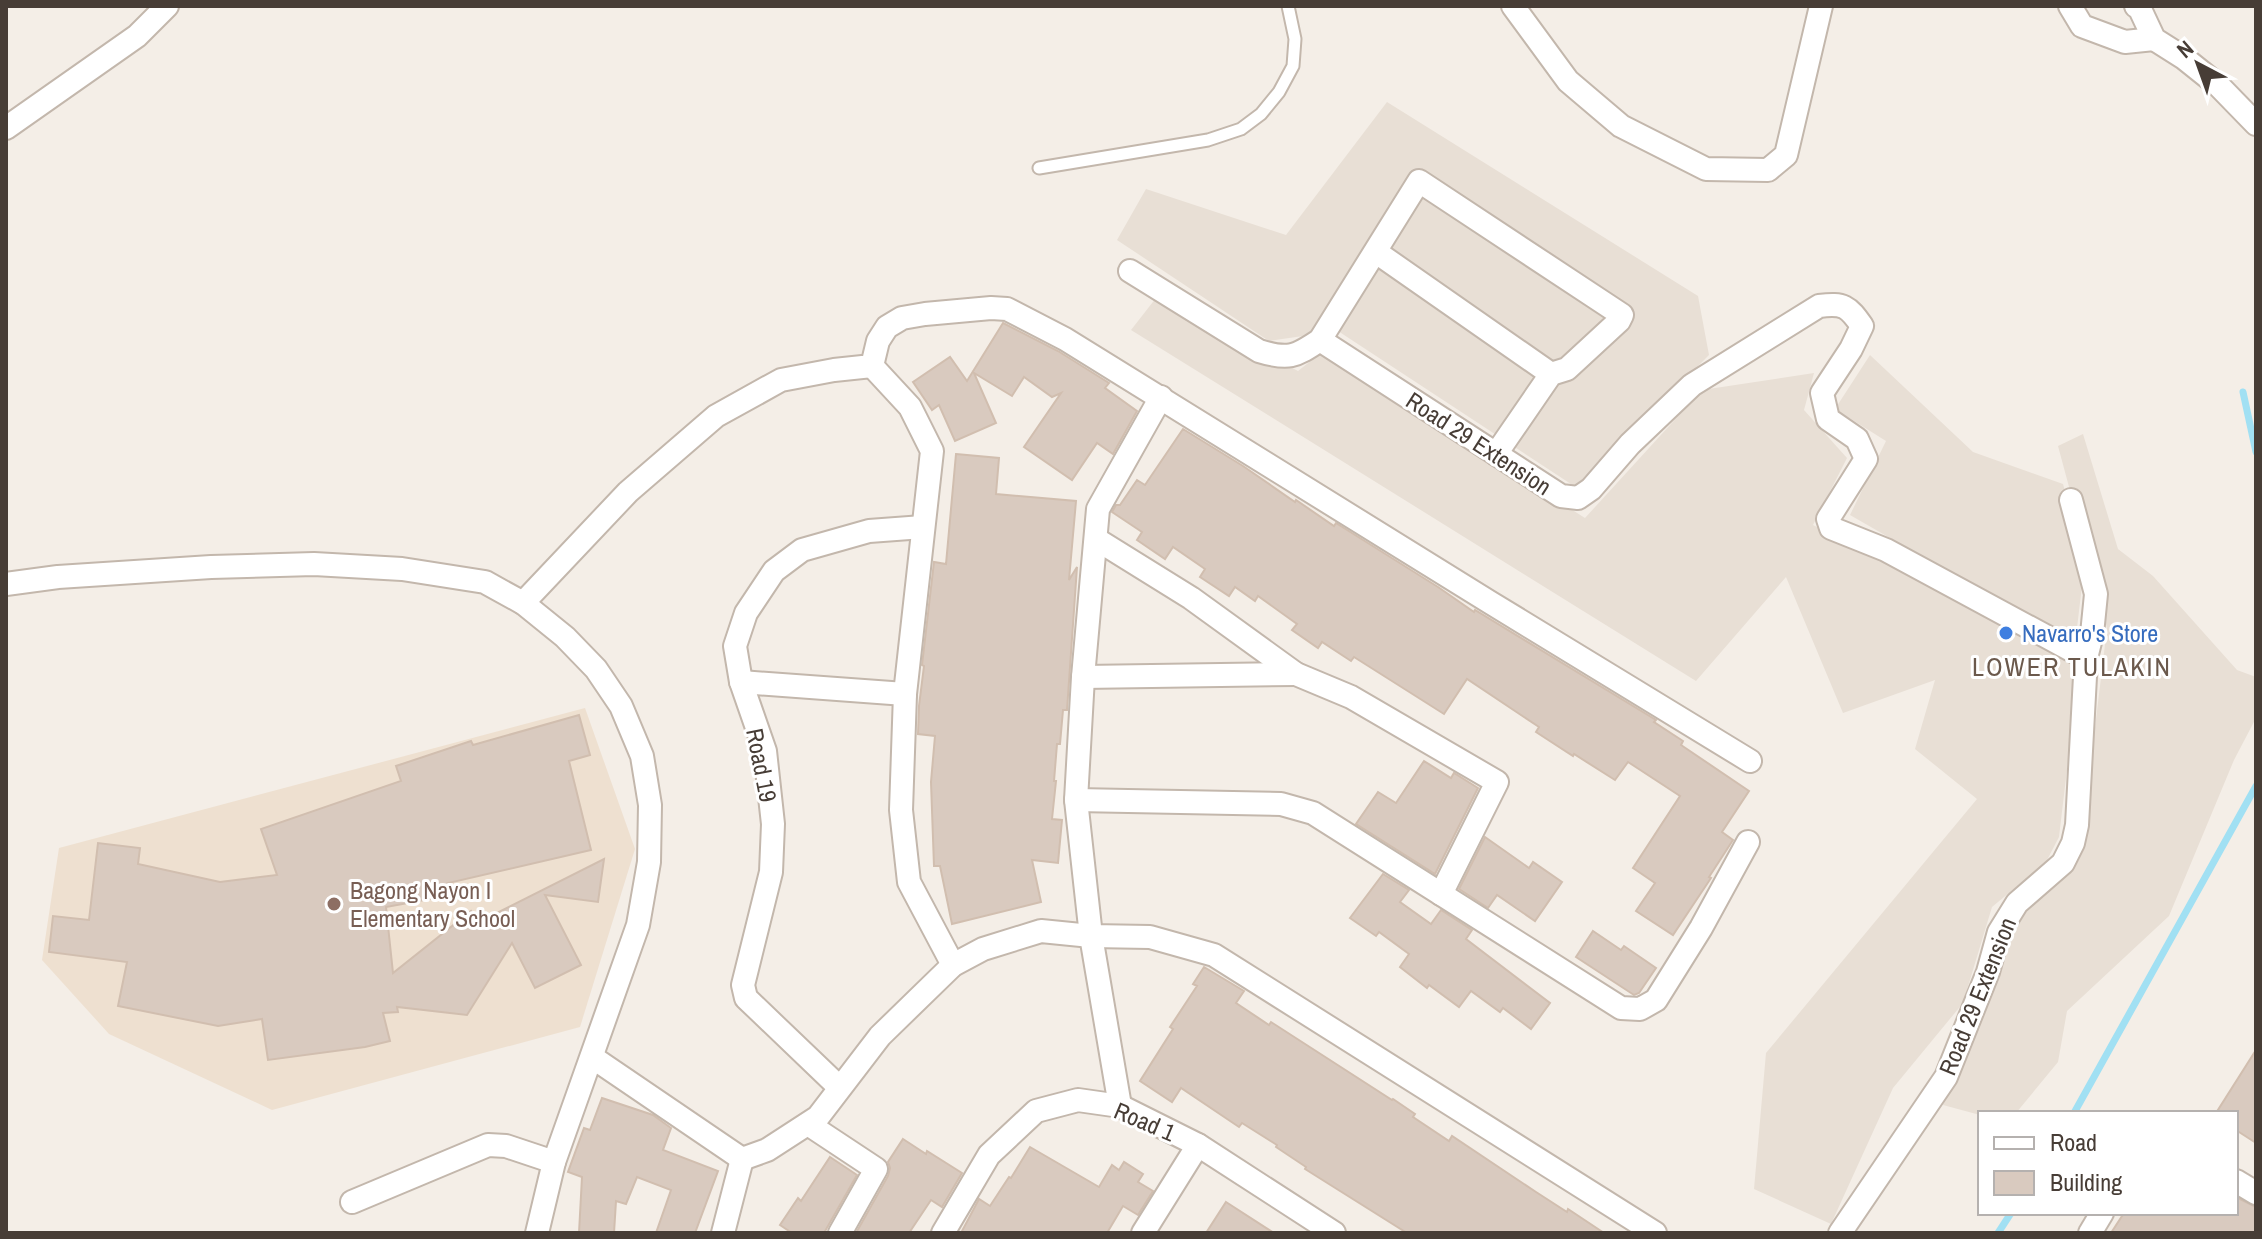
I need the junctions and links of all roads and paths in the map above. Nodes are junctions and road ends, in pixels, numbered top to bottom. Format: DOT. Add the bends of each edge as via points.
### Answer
graph roads {
  1 [pos="167,6"];
  2 [pos="1288,6"];
  3 [pos="1513,6"];
  4 [pos="1821,6"];
  5 [pos="2070,6"];
  6 [pos="2136,6"];
  7 [pos="2154,39"];
  8 [pos="2256,124"];
  9 [pos="6,128"];
  10 [pos="1039,168"];
  11 [pos="1376,252"];
  12 [pos="1130,271"];
  13 [pos="1320,340"];
  14 [pos="872,366"];
  15 [pos="1551,374"];
  16 [pos="1161,397"];
  17 [pos="1496,454"];
  18 [pos="2071,500"];
  19 [pos="923,527"];
  20 [pos="1096,539"];
  21 [pos="6,584"];
  22 [pos="523,603"];
  23 [pos="2086,658"];
  24 [pos="1296,674"];
  25 [pos="1083,677"];
  26 [pos="741,682"];
  27 [pos="905,694"];
  28 [pos="1750,761"];
  29 [pos="1076,800"];
  30 [pos="1748,842"];
  31 [pos="1441,894"];
  32 [pos="1091,936"];
  33 [pos="953,965"];
  34 [pos="592,1057"];
  35 [pos="839,1087"];
  36 [pos="1120,1106"];
  37 [pos="808,1124"];
  38 [pos="1198,1145"];
  39 [pos="742,1159"];
  40 [pos="554,1162"];
  41 [pos="2238,1182"];
  42 [pos="2256,1193"];
  43 [pos="352,1202"];
  44 [pos="2101,1215"];
  45 [pos="537,1233"];
  46 [pos="723,1233"];
  47 [pos="840,1233"];
  48 [pos="943,1233"];
  49 [pos="1143,1233"];
  50 [pos="1334,1233"];
  51 [pos="1655,1233"];
  52 [pos="1840,1233"];
  53 [pos="2090,1233"];
  1 -- 9 [label="street" via="137,36"];
  2 -- 10 [label="lane" via="1295,39 1293,66 1261,114 1241,129 1195,143"];
  3 -- 4 [label="street" via="1568,81 1621,126 1706,169 1768,170 1786,155"];
  5 -- 7 [label="street" via="2082,26 2125,42"];
  6 -- 7 [label="street"];
  7 -- 8 [label="street" via="2219,86"];
  11 -- 13 [label="street"];
  11 -- 15 [label="street"];
  11 -- 15 [label="street" via="1419,181 1622,315 1567,369"];
  12 -- 13 [label="street" via="1259,351 1290,357"];
  13 -- 17 [label="street, Road 29 Extension"];
  14 -- 16 [label="street" via="878,341 902,318 1007,309"];
  14 -- 19 [label="street" via="910,407 932,451"];
  14 -- 22 [label="street" via="781,380 716,416 628,492"];
  15 -- 17 [label="street"];
  16 -- 20 [label="street" via="1098,509"];
  16 -- 28 [label="street"];
  17 -- 23 [label="street, Road 29 Extension" via="1561,496 1578,498 1692,385 1819,306 1836,304 1849,309 1862,326 1822,393 1828,419 1857,439 1866,459 1828,519 1831,528 1886,550"];
  18 -- 23 [label="street, Road 29 Extension" via="2096,594"];
  19 -- 26 [label="street, Road 19" via="869,531 802,550 774,571 746,613 735,646"];
  19 -- 27 [label="street"];
  20 -- 24 [label="street" via="1191,598"];
  20 -- 25 [label="street"];
  21 -- 22 [label="street" via="314,564 402,569 485,582"];
  22 -- 34 [label="street" via="596,669 621,706 642,756 650,805 649,862 638,925"];
  23 -- 52 [label="street, Road 29 Extension" via="2073,843 2063,863 2017,903 1999,932 1946,1077"];
  24 -- 25 [label="street"];
  24 -- 31 [label="street" via="1351,697 1497,782"];
  25 -- 29 [label="street"];
  26 -- 27 [label="street"];
  26 -- 35 [label="street, Road 19" via="765,751 773,824 771,872 743,985 746,998"];
  27 -- 33 [label="street" via="901,810 909,882"];
  29 -- 31 [label="street" via="1281,804 1313,813"];
  29 -- 32 [label="street"];
  30 -- 31 [label="street" via="1656,1000 1640,1009 1621,1008"];
  32 -- 33 [label="street" via="1041,931 983,949"];
  32 -- 36 [label="street"];
  32 -- 51 [label="street" via="1150,937 1214,955"];
  33 -- 35 [label="street" via="880,1036"];
  34 -- 39 [label="street"];
  34 -- 40 [label="street"];
  35 -- 37 [label="street"];
  36 -- 38 [label="street, Road 1"];
  36 -- 48 [label="street, Road 1" via="1078,1100 1036,1111 989,1155"];
  37 -- 39 [label="street"];
  37 -- 47 [label="street" via="876,1169"];
  38 -- 49 [label="street"];
  38 -- 50 [label="street, Road 1"];
  39 -- 46 [label="street"];
  40 -- 43 [label="street" via="488,1145"];
  40 -- 45 [label="street"];
  41 -- 42 [label="street"];
  44 -- 53 [label="street"];
}
